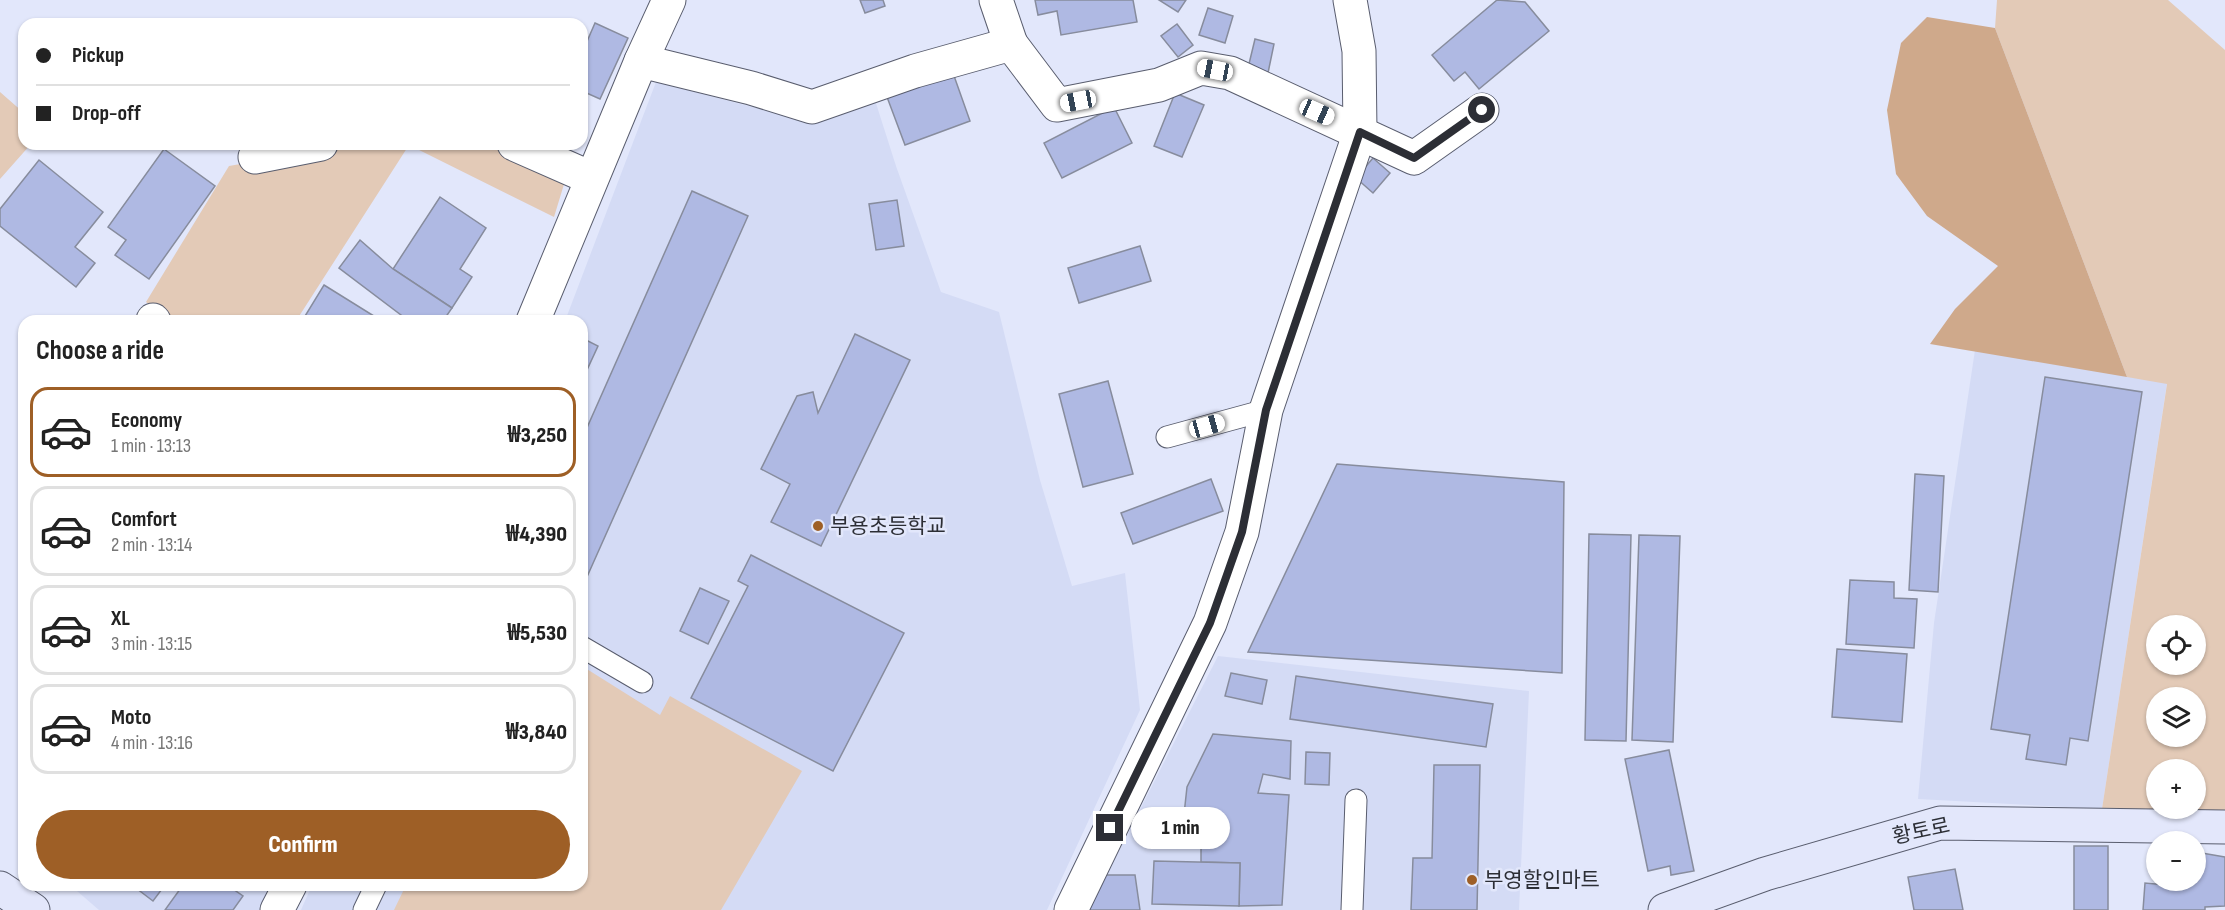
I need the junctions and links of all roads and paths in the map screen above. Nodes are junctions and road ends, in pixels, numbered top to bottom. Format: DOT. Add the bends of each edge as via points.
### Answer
graph roads {
  1 [pos="669,0"];
  2 [pos="996,0"];
  3 [pos="1350,0"];
  4 [pos="1011,44"];
  5 [pos="640,61"];
  6 [pos="1482,110"];
  7 [pos="1360,132"];
  8 [pos="293,150"];
  9 [pos="528,150"];
  10 [pos="255,158"];
  11 [pos="591,178"];
  12 [pos="535,315"];
  13 [pos="1266,410"];
  14 [pos="1167,437"];
  15 [pos="588,650"];
  16 [pos="642,682"];
  17 [pos="1356,800"];
  18 [pos="2225,827"];
  19 [pos="0,888"];
  20 [pos="287,891"];
  21 [pos="373,891"];
  22 [pos="33,910"];
  23 [pos="277,910"];
  24 [pos="364,910"];
  25 [pos="1071,910"];
  26 [pos="1352,910"];
  27 [pos="1665,910"];
  1 -- 5 [label="street"];
  2 -- 4 [label="street"];
  3 -- 7 [label="street" via="1359,51"];
  4 -- 5 [label="street" via="915,71 812,107"];
  4 -- 7 [label="street" via="1058,105 1159,85 1201,68 1230,73"];
  5 -- 11 [label="street"];
  6 -- 7 [label="street" via="1414,158"];
  7 -- 13 [label="street"];
  8 -- 10 [label="street"];
  9 -- 11 [label="street"];
  11 -- 12 [label="street"];
  13 -- 14 [label="lane"];
  13 -- 25 [label="street" via="1242,532 1210,623"];
  15 -- 16 [label="lane"];
  17 -- 26 [label="lane"];
  18 -- 27 [label="main road, 황토로" via="1940,823 1765,874"];
  19 -- 22 [label="main road"];
  20 -- 23 [label="street"];
  21 -- 24 [label="lane"];
}
